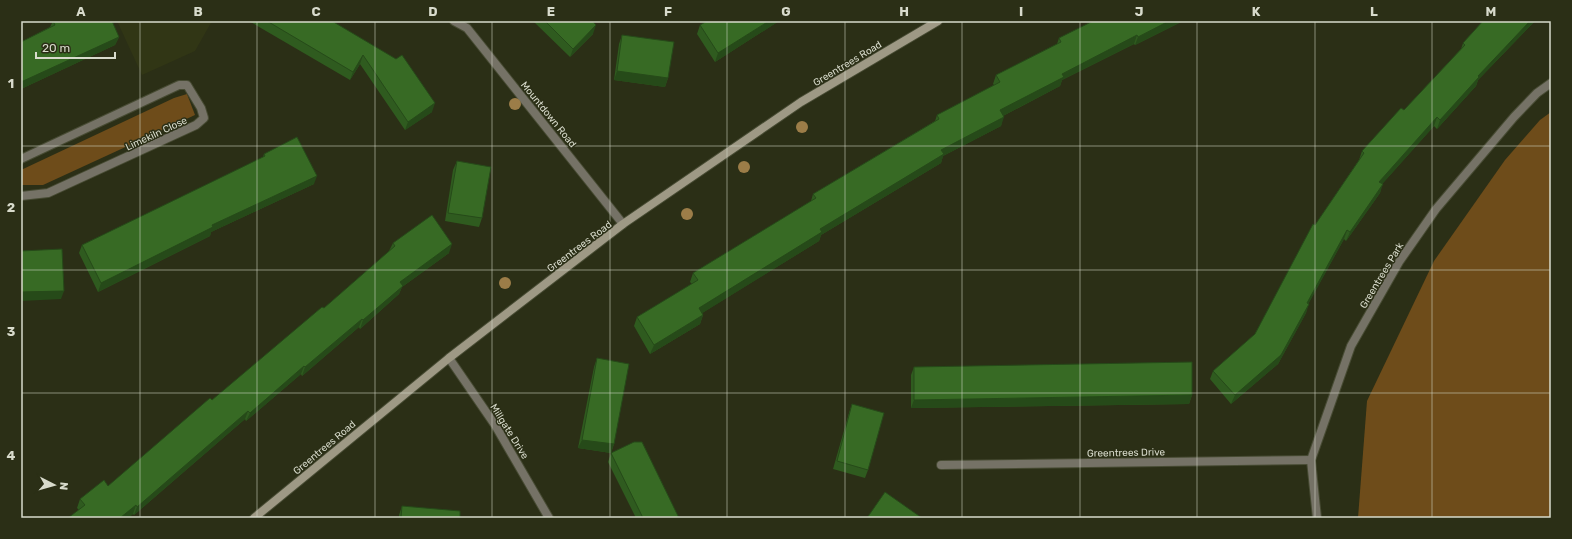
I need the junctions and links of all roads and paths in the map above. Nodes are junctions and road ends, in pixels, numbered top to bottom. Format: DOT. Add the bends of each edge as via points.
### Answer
graph roads {
  1 [pos="454,21"];
  2 [pos="938,21"];
  3 [pos="1551,83"];
  4 [pos="21,159"];
  5 [pos="21,196"];
  6 [pos="624,224"];
  7 [pos="449,358"];
  8 [pos="1311,460"];
  9 [pos="940,465"];
  10 [pos="254,518"];
  11 [pos="549,518"];
  12 [pos="1317,518"];
  1 -- 6 [label="street, Mountdown Road" via="467,28"];
  2 -- 6 [label="main road, Greentrees Road" via="801,102"];
  3 -- 8 [label="street, Greentrees Park" via="1537,93 1514,117 1462,178 1436,209 1399,262 1351,346"];
  4 -- 5 [label="street, Limekiln Close" via="179,85 187,85 204,118 196,125 48,193"];
  6 -- 7 [label="main road, Greentrees Road"];
  7 -- 10 [label="main road, Greentrees Road"];
  7 -- 11 [label="street, Millgate Drive" via="495,425"];
  8 -- 9 [label="street, Greentrees Drive"];
  8 -- 12 [label="street, Greentrees Park"];
}
